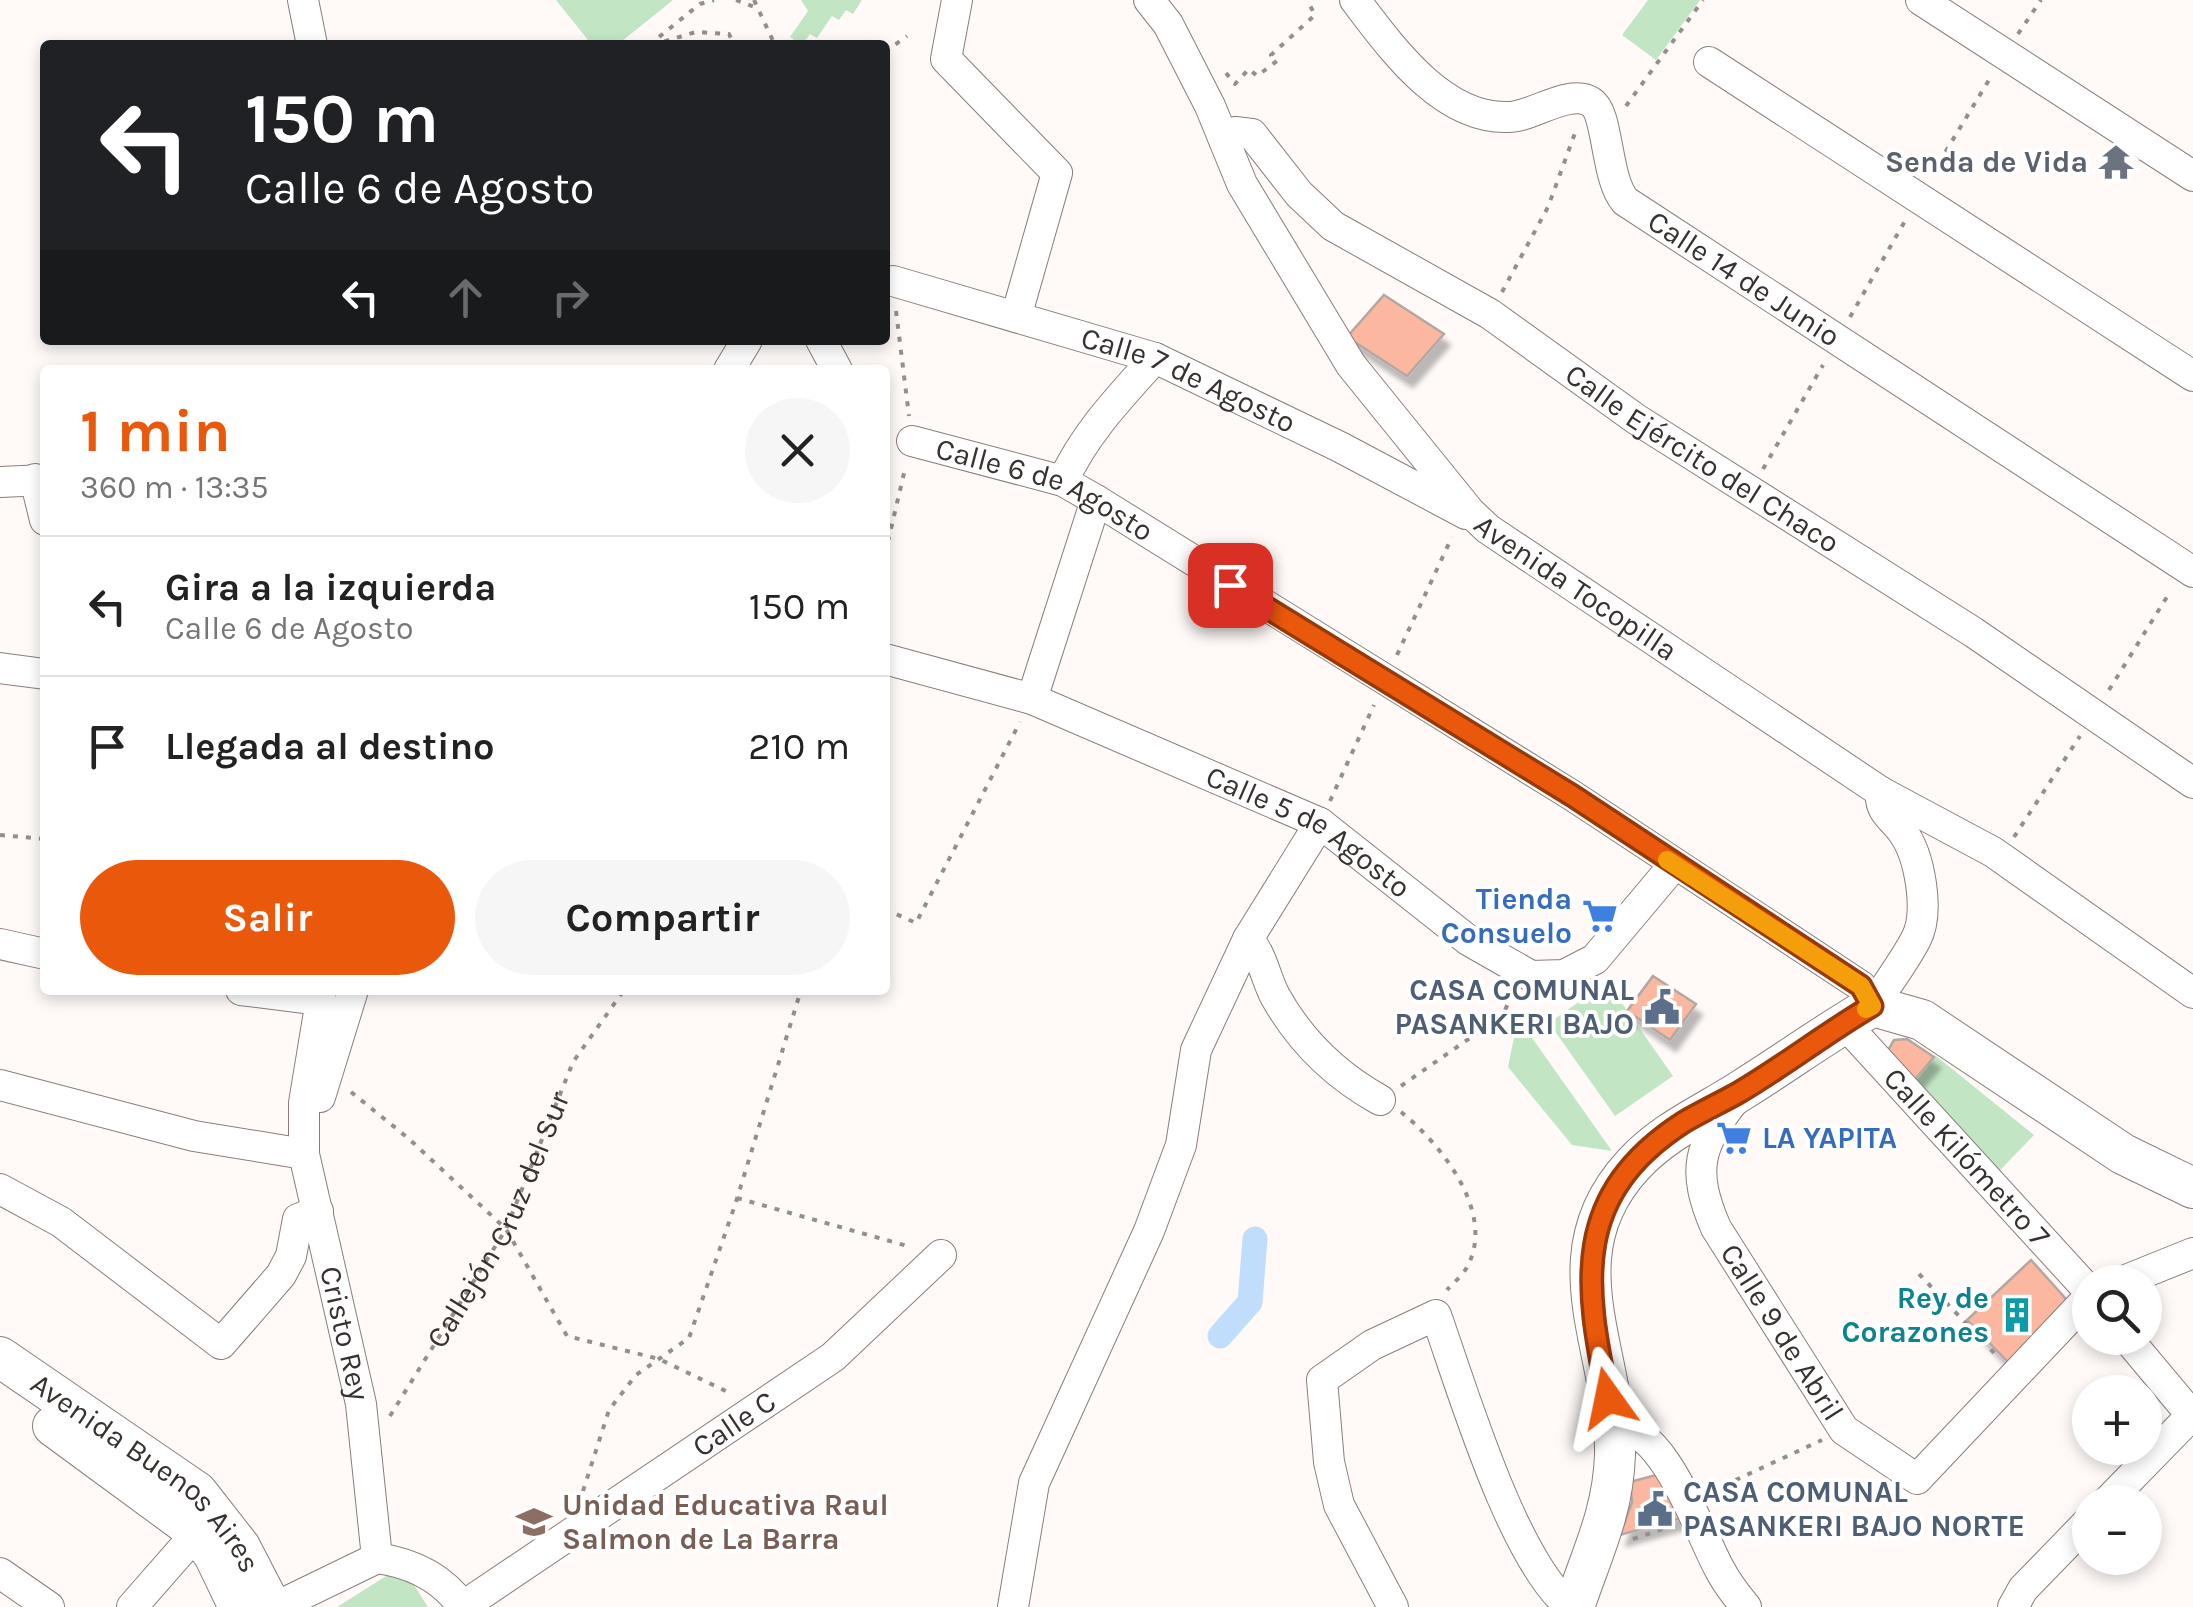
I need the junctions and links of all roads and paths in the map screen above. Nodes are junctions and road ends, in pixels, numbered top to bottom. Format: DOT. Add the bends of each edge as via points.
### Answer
graph roads {
  1 [pos="303,0"];
  2 [pos="714,0"];
  3 [pos="736,0"];
  4 [pos="754,0"];
  5 [pos="957,0"];
  6 [pos="1149,0"];
  7 [pos="1307,0"];
  8 [pos="1355,0"];
  9 [pos="1703,0"];
  10 [pos="1921,0"];
  11 [pos="2041,0"];
  12 [pos="761,10"];
  13 [pos="907,36"];
  14 [pos="311,40"];
  15 [pos="656,40"];
  16 [pos="674,40"];
  17 [pos="731,40"];
  18 [pos="773,40"];
  19 [pos="890,48"];
  20 [pos="2003,57"];
  21 [pos="1709,62"];
  22 [pos="1197,80"];
  23 [pos="1588,99"];
  24 [pos="1603,136"];
  25 [pos="1223,138"];
  26 [pos="2193,176"];
  27 [pos="1919,196"];
  28 [pos="893,280"];
  29 [pos="1490,314"];
  30 [pos="1016,317"];
  31 [pos="1838,338"];
  32 [pos="1155,358"];
  33 [pos="2193,376"];
  34 [pos="912,441"];
  35 [pos="40,480"];
  36 [pos="1063,481"];
  37 [pos="0,482"];
  38 [pos="1751,491"];
  39 [pos="1096,500"];
  40 [pos="1470,512"];
  41 [pos="890,533"];
  42 [pos="2193,572"];
  43 [pos="890,660"];
  44 [pos="0,668"];
  45 [pos="40,673"];
  46 [pos="1032,699"];
  47 [pos="2193,783"];
  48 [pos="1881,792"];
  49 [pos="1320,823"];
  50 [pos="0,834"];
  51 [pos="40,838"];
  52 [pos="1674,865"];
  53 [pos="890,912"];
  54 [pos="1248,940"];
  55 [pos="0,944"];
  56 [pos="40,953"];
  57 [pos="1520,973"];
  58 [pos="2193,993"];
  59 [pos="280,995"];
  60 [pos="352,995"];
  61 [pos="620,995"];
  62 [pos="799,995"];
  63 [pos="1858,1014"];
  64 [pos="329,1072"];
  65 [pos="0,1085"];
  66 [pos="1742,1091"];
  67 [pos="1380,1100"];
  68 [pos="304,1104"];
  69 [pos="304,1154"];
  70 [pos="2193,1188"];
  71 [pos="0,1189"];
  72 [pos="737,1198"];
  73 [pos="318,1210"];
  74 [pos="506,1230"];
  75 [pos="2193,1253"];
  76 [pos="940,1255"];
  77 [pos="2162,1265"];
  78 [pos="2072,1272"];
  79 [pos="1920,1274"];
  80 [pos="2072,1313"];
  81 [pos="1436,1315"];
  82 [pos="2142,1355"];
  83 [pos="0,1357"];
  84 [pos="658,1359"];
  85 [pos="2014,1374"];
  86 [pos="0,1390"];
  87 [pos="761,1408"];
  88 [pos="2192,1416"];
  89 [pos="1615,1430"];
  90 [pos="1844,1430"];
  91 [pos="369,1450"];
  92 [pos="2124,1485"];
  93 [pos="1691,1510"];
  94 [pos="205,1522"];
  95 [pos="582,1530"];
  96 [pos="2072,1539"];
  97 [pos="1594,1553"];
  98 [pos="377,1558"];
  99 [pos="0,1573"];
  100 [pos="49,1607"];
  101 [pos="132,1607"];
  102 [pos="239,1607"];
  103 [pos="274,1607"];
  104 [pos="462,1607"];
  105 [pos="1014,1607"];
  106 [pos="1392,1607"];
  107 [pos="1573,1607"];
  108 [pos="1746,1607"];
  109 [pos="2013,1607"];
  1 -- 14 [label="street"];
  2 -- 15 [label="path"];
  3 -- 12 [label="path"];
  4 -- 12 [label="path"];
  5 -- 30 [label="street" via="946,59 1057,173"];
  6 -- 22 [label="street, Avenida Tocopilla"];
  7 -- 22 [label="path" via="1316,15 1257,76 1249,68 1234,84 1225,72"];
  8 -- 23 [label="street" via="1426,81 1480,114 1512,118"];
  9 -- 24 [label="path"];
  10 -- 20 [label="street"];
  11 -- 20 [label="path"];
  12 -- 18 [label="path"];
  13 -- 19 [label="path"];
  16 -- 17 [label="path" via="712,32"];
  20 -- 26 [label="street"];
  20 -- 27 [label="path"];
  21 -- 27 [label="street"];
  22 -- 25 [label="street, Avenida Tocopilla"];
  23 -- 24 [label="street, Calle 14 de Junio" via="1598,109"];
  23 -- 29 [label="path" via="1548,207"];
  24 -- 31 [label="street, Calle 14 de Junio" via="1611,178 1624,201"];
  25 -- 29 [label="street, Calle Ejército del Chaco" via="1252,134 1333,226"];
  25 -- 40 [label="street, Avenida Tocopilla" via="1242,184 1351,365"];
  27 -- 31 [label="path"];
  27 -- 33 [label="street"];
  28 -- 30 [label="street, Calle 7 de Agosto"];
  28 -- 34 [label="path"];
  29 -- 38 [label="street, Calle Ejército del Chaco"];
  30 -- 32 [label="street, Calle 7 de Agosto"];
  31 -- 38 [label="path"];
  31 -- 42 [label="street, Calle 14 de Junio"];
  32 -- 36 [label="street" via="1076,452"];
  32 -- 40 [label="street, Calle 7 de Agosto" via="1340,446 1462,514"];
  34 -- 36 [label="street, Calle 6 de Agosto"];
  34 -- 41 [label="path"];
  35 -- 37 [label="street"];
  36 -- 39 [label="street, Calle 6 de Agosto"];
  38 -- 47 [label="street, Calle Ejército del Chaco"];
  39 -- 46 [label="street"];
  39 -- 52 [label="street, Calle 6 de Agosto"];
  40 -- 48 [label="street, Avenida Tocopilla"];
  43 -- 46 [label="street, Calle 5 de Agosto"];
  44 -- 45 [label="street"];
  46 -- 49 [label="street, Calle 5 de Agosto"];
  46 -- 53 [label="path" via="916,923"];
  48 -- 58 [label="street, Avenida Tocopilla" via="1993,852"];
  48 -- 63 [label="street" via="1883,810 1904,833 1915,859 1922,908 1918,936"];
  49 -- 54 [label="street"];
  49 -- 57 [label="street, Calle 5 de Agosto"];
  50 -- 51 [label="path"];
  52 -- 57 [label="street" via="1596,959 1564,975"];
  52 -- 63 [label="street, Calle 6 de Agosto" via="1861,986"];
  54 -- 67 [label="street" via="1274,995 1313,1051"];
  54 -- 105 [label="street" via="1196,1050 1181,1146 1155,1214 1034,1483"];
  55 -- 56 [label="street"];
  57 -- 67 [label="path" via="1504,1015"];
  59 -- 68 [label="street, Cristo Rey" via="320,1000"];
  60 -- 64 [label="street"];
  61 -- 74 [label="path, Callejón Cruz del Sur" via="573,1062"];
  62 -- 72 [label="path"];
  63 -- 66 [label="main road"];
  63 -- 70 [label="main road" via="1922,1020 2108,1144"];
  63 -- 78 [label="street, Calle Kilómetro 7"];
  64 -- 68 [label="street" via="321,1097"];
  64 -- 74 [label="path"];
  65 -- 69 [label="street" via="194,1136"];
  66 -- 89 [label="main road" via="1684,1122 1633,1165 1595,1228 1588,1273"];
  66 -- 90 [label="street, Calle 9 de Abril" via="1706,1140 1702,1197"];
  67 -- 81 [label="path" via="1417,1125 1464,1189 1473,1223 1467,1267 1439,1299"];
  68 -- 69 [label="street, Cristo Rey"];
  69 -- 73 [label="street, Cristo Rey"];
  71 -- 73 [label="street" via="61,1222 221,1344 281,1275 298,1219"];
  72 -- 76 [label="path"];
  72 -- 84 [label="path" via="688,1338"];
  73 -- 91 [label="street, Cristo Rey"];
  74 -- 84 [label="path" via="567,1336"];
  74 -- 91 [label="path, Callejón Cruz del Sur"];
  75 -- 77 [label="street"];
  76 -- 87 [label="street, Calle C" via="832,1357"];
  79 -- 85 [label="path"];
  80 -- 85 [label="street, Calle 9 de Abril"];
  81 -- 106 [label="street" via="1372,1345 1322,1380 1339,1505"];
  81 -- 107 [label="street" via="1498,1490 1555,1594"];
  82 -- 88 [label="street"];
  83 -- 94 [label="main road, Avenida Buenos Aires" via="196,1492"];
  84 -- 87 [label="path"];
  84 -- 95 [label="path" via="636,1375 610,1410 580,1503"];
  85 -- 90 [label="street, Calle 9 de Abril" via="1918,1478"];
  86 -- 94 [label="main road, Avenida Buenos Aires"];
  87 -- 95 [label="street, Calle C"];
  88 -- 92 [label="street"];
  89 -- 93 [label="street" via="1646,1440"];
  89 -- 97 [label="main road" via="1612,1504"];
  90 -- 93 [label="path"];
  91 -- 98 [label="street, Cristo Rey"];
  93 -- 97 [label="path"];
  93 -- 108 [label="street"];
  94 -- 101 [label="street"];
  94 -- 102 [label="main road, Avenida Buenos Aires"];
  94 -- 103 [label="main road, Avenida Buenos Aires" via="240,1547"];
  95 -- 104 [label="street, Calle C"];
  96 -- 109 [label="street"];
  97 -- 107 [label="main road"];
  98 -- 103 [label="street"];
  98 -- 104 [label="street" via="428,1573"];
  99 -- 100 [label="street"];
}
